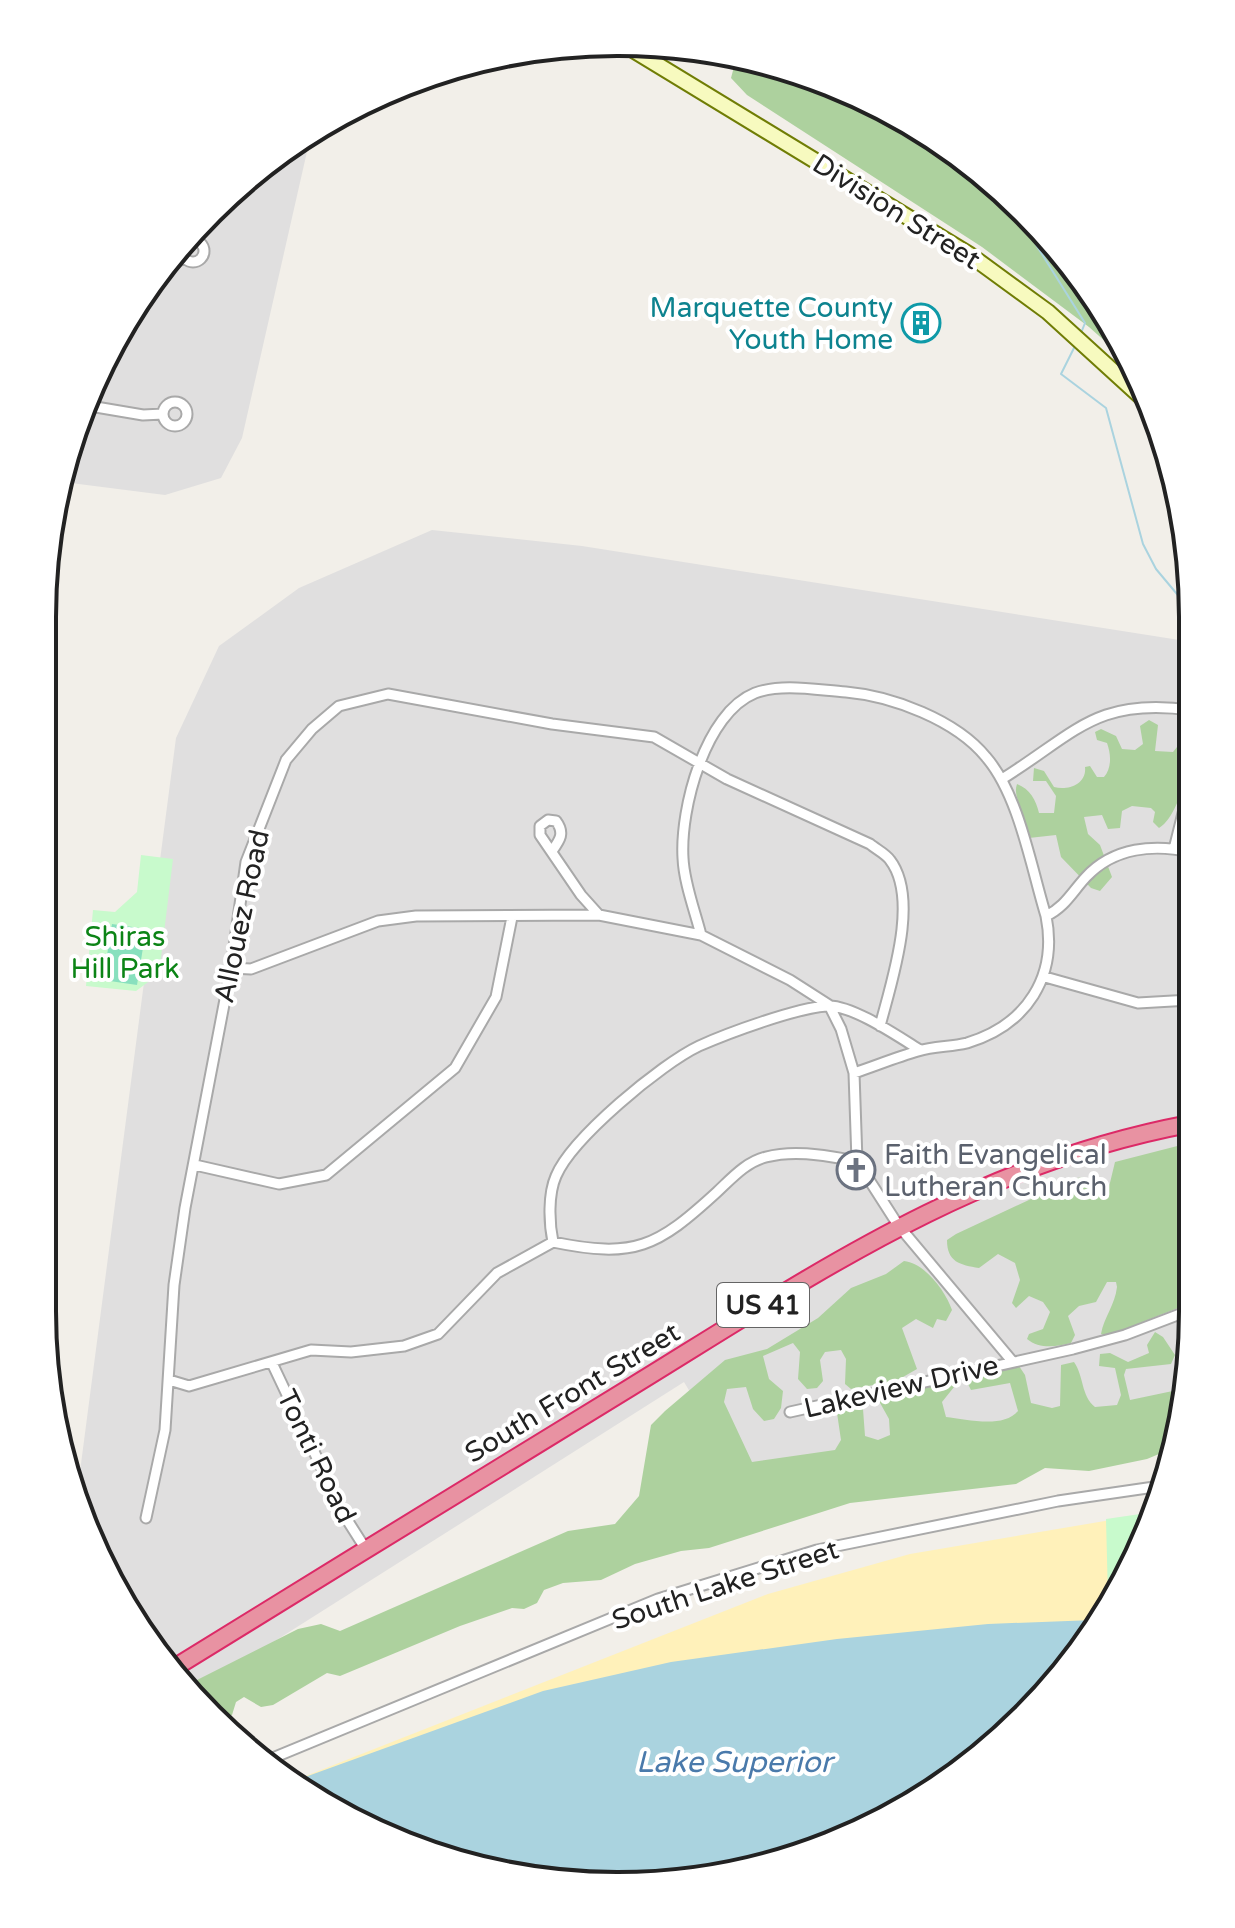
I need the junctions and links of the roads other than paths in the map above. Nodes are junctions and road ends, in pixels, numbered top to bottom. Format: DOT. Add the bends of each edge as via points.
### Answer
graph roads {
  1 [pos="644,57"];
  2 [pos="1128,385"];
  3 [pos="97,407"];
  4 [pos="163,414"];
  5 [pos="1179,710"];
  6 [pos="699,762"];
  7 [pos="1002,779"];
  8 [pos="1179,829"];
  9 [pos="1174,849"];
  10 [pos="1179,850"];
  11 [pos="552,851"];
  12 [pos="599,915"];
  13 [pos="1046,916"];
  14 [pos="512,917"];
  15 [pos="701,935"];
  16 [pos="231,968"];
  17 [pos="1045,977"];
  18 [pos="1179,1001"];
  19 [pos="829,1005"];
  20 [pos="880,1026"];
  21 [pos="920,1050"];
  22 [pos="854,1073"];
  23 [pos="1179,1126"];
  24 [pos="857,1161"];
  25 [pos="195,1165"];
  26 [pos="898,1225"];
  27 [pos="553,1242"];
  28 [pos="1179,1314"];
  29 [pos="1012,1361"];
  30 [pos="272,1363"];
  31 [pos="169,1380"];
  32 [pos="790,1412"];
  33 [pos="1150,1488"];
  34 [pos="146,1518"];
  35 [pos="365,1548"];
  36 [pos="181,1664"];
  37 [pos="277,1756"];
  1 -- 2 [label="street, Division Street" via="970,255 1048,312"];
  3 -- 4 [label="street"];
  5 -- 7 [label="street" via="1137,708 1099,715"];
  6 -- 7 [label="street" via="718,726 742,699 773,689 817,690 875,696 923,715 973,744"];
  6 -- 15 [label="street" via="683,858"];
  6 -- 16 [label="street, Allouez Road" via="654,737 388,694 339,706 286,760 260,819 246,862"];
  6 -- 20 [label="street, Allouez Road" via="847,832 890,859 901,883 903,908"];
  7 -- 13 [label="street"];
  8 -- 9 [label="street"];
  9 -- 10 [label="street"];
  9 -- 13 [label="street" via="1144,847 1110,859"];
  11 -- 12 [label="street"];
  12 -- 14 [label="street"];
  12 -- 15 [label="street"];
  13 -- 17 [label="street" via="1050,943"];
  14 -- 16 [label="street" via="378,921 251,969"];
  14 -- 25 [label="street" via="496,997 455,1068 326,1175 279,1184"];
  15 -- 19 [label="street"];
  16 -- 25 [label="street, Allouez Road"];
  17 -- 18 [label="street" via="1138,1003"];
  17 -- 21 [label="street" via="1025,1006 995,1030 963,1044"];
  19 -- 20 [label="street"];
  19 -- 22 [label="street"];
  19 -- 27 [label="street" via="697,1047 641,1087 580,1140 555,1177 549,1223"];
  20 -- 21 [label="street"];
  21 -- 22 [label="street"];
  22 -- 24 [label="street"];
  23 -- 26 [label="highway, South Front Street / US 41" via="1090,1147 974,1189"];
  24 -- 26 [label="street"];
  24 -- 27 [label="street" via="798,1153 750,1163 678,1228 642,1247 588,1250"];
  25 -- 31 [label="street, Allouez Road" via="174,1285"];
  26 -- 29 [label="street"];
  26 -- 35 [label="highway, South Front Street / US 41"];
  27 -- 30 [label="street" via="497,1273 438,1334 404,1346 311,1350"];
  28 -- 29 [label="street, Lakeview Drive" via="1125,1335"];
  29 -- 32 [label="street, Lakeview Drive"];
  30 -- 31 [label="street" via="189,1386"];
  30 -- 35 [label="street, Tonti Road"];
  31 -- 34 [label="street, Allouez Road" via="165,1430"];
  33 -- 37 [label="street, South Lake Street" via="817,1550 658,1599"];
  35 -- 36 [label="highway, South Front Street / US 41"];
}
